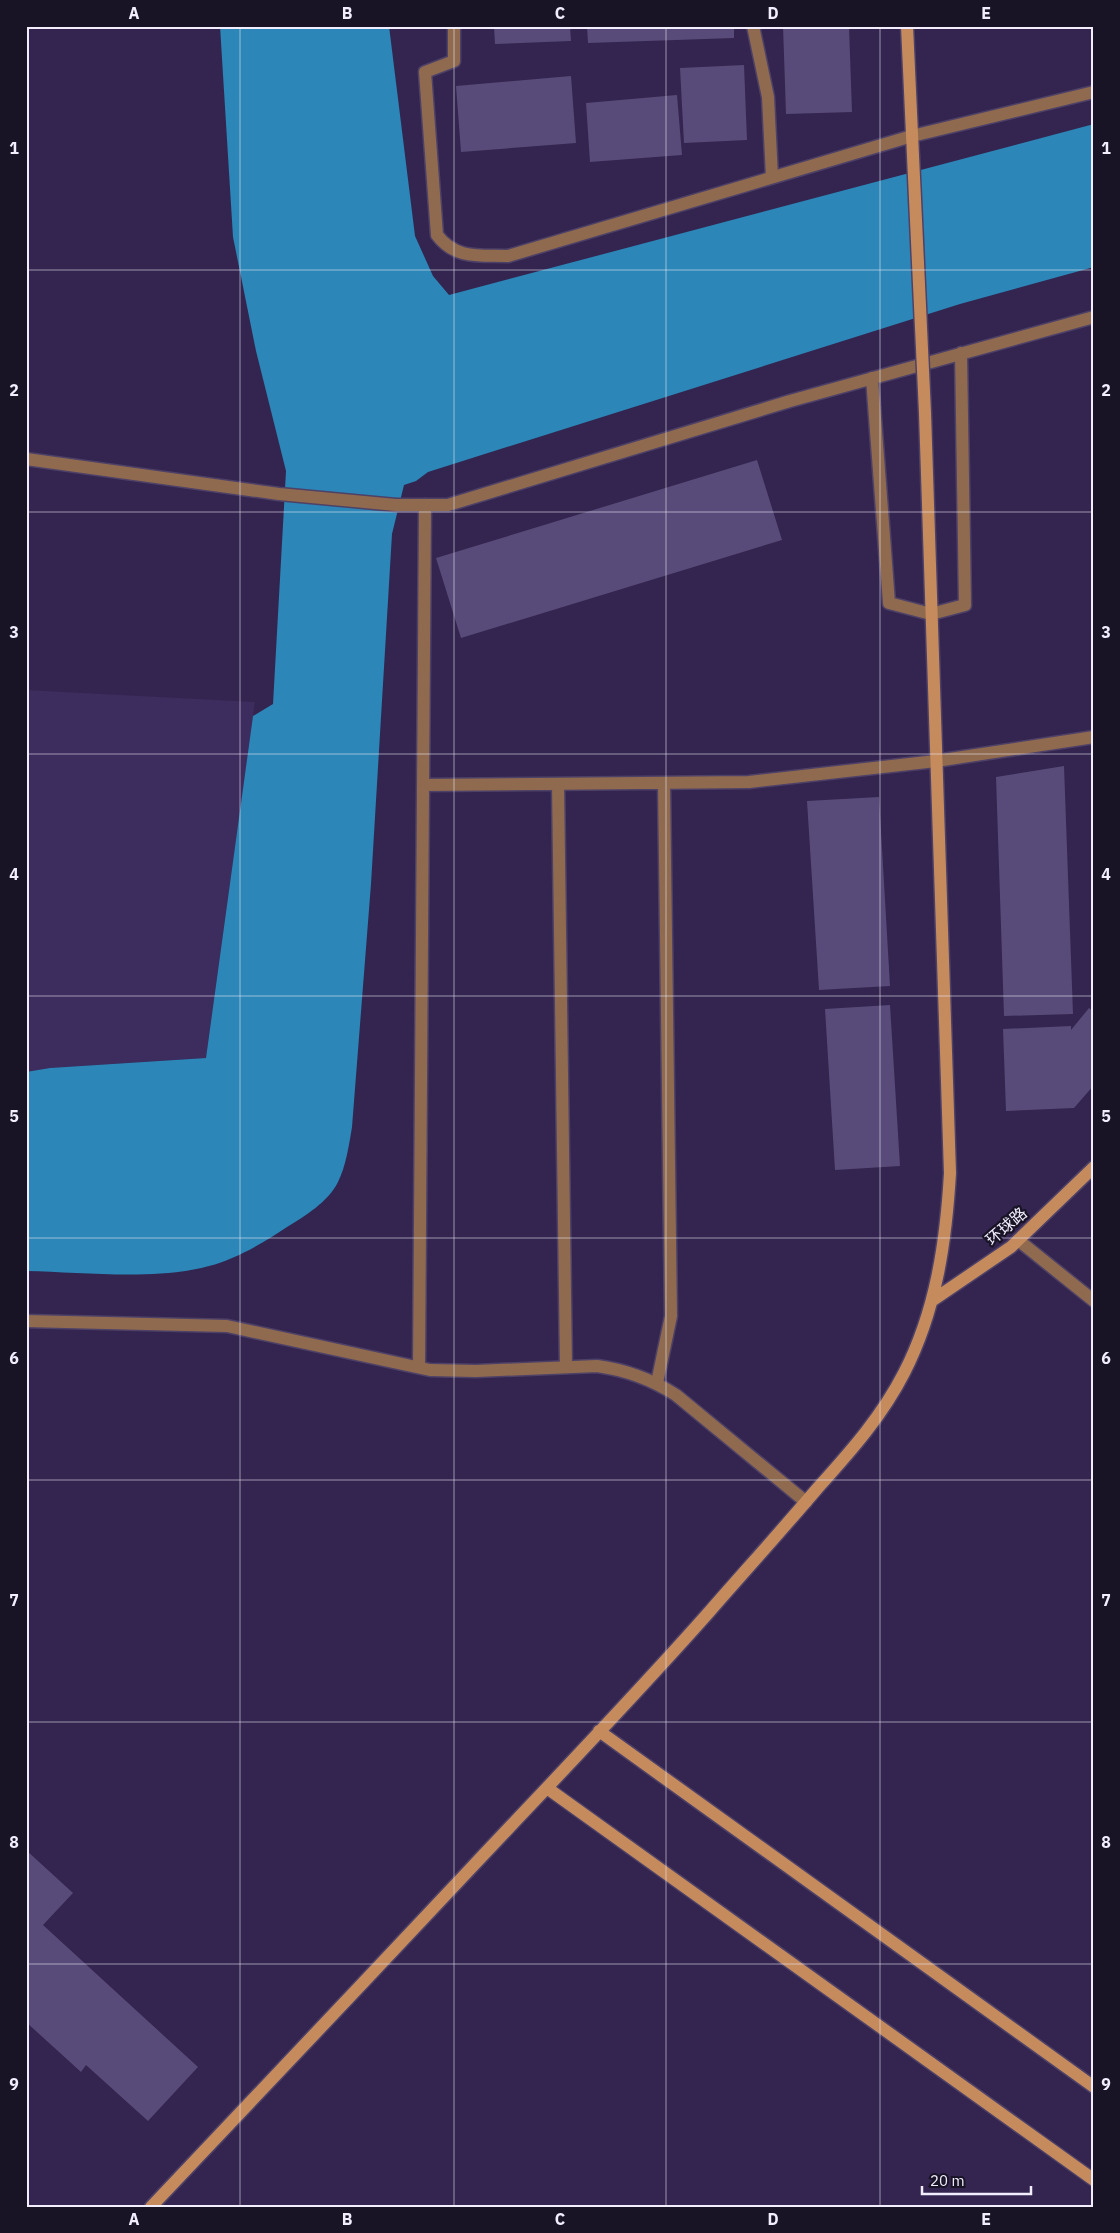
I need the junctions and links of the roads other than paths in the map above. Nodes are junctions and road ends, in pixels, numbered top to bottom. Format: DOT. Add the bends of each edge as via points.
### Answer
graph roads {
  1 [pos="454,26"];
  2 [pos="753,26"];
  3 [pos="907,26"];
  4 [pos="1094,92"];
  5 [pos="912,136"];
  6 [pos="772,177"];
  7 [pos="1094,317"];
  8 [pos="961,353"];
  9 [pos="872,378"];
  10 [pos="26,459"];
  11 [pos="425,505"];
  12 [pos="932,614"];
  13 [pos="1094,737"];
  14 [pos="936,761"];
  15 [pos="664,782"];
  16 [pos="558,784"];
  17 [pos="424,785"];
  18 [pos="1094,1167"];
  19 [pos="1018,1240"];
  20 [pos="932,1300"];
  21 [pos="1094,1301"];
  22 [pos="26,1321"];
  23 [pos="419,1367"];
  24 [pos="566,1368"];
  25 [pos="657,1383"];
  26 [pos="806,1502"];
  27 [pos="599,1732"];
  28 [pos="547,1788"];
  29 [pos="1094,2087"];
  30 [pos="1094,2180"];
  31 [pos="151,2207"];
  1 -- 6 [label="street" via="454,61 425,72 437,235 444,244 463,255 508,256"];
  2 -- 6 [label="street" via="768,97"];
  3 -- 5 [label="main road"];
  4 -- 5 [label="street"];
  5 -- 6 [label="street"];
  5 -- 12 [label="main road, bridge"];
  7 -- 8 [label="street"];
  8 -- 9 [label="street"];
  8 -- 12 [label="street" via="965,605"];
  9 -- 11 [label="street" via="448,505"];
  9 -- 12 [label="street" via="889,603"];
  10 -- 11 [label="street" via="279,494"];
  11 -- 17 [label="street"];
  12 -- 14 [label="main road"];
  13 -- 14 [label="street"];
  14 -- 15 [label="street" via="749,782"];
  14 -- 20 [label="main road" via="950,1173 947,1218"];
  15 -- 16 [label="street"];
  15 -- 25 [label="street" via="671,1316"];
  16 -- 17 [label="street"];
  16 -- 24 [label="street"];
  17 -- 23 [label="street"];
  18 -- 19 [label="main road, 环球路"];
  19 -- 20 [label="main road, 环球路"];
  19 -- 21 [label="street"];
  20 -- 26 [label="main road" via="905,1372 887,1403 867,1432"];
  22 -- 23 [label="street" via="227,1326"];
  23 -- 24 [label="street" via="476,1371"];
  24 -- 25 [label="street" via="597,1366 617,1369"];
  25 -- 26 [label="street"];
  26 -- 27 [label="main road"];
  27 -- 28 [label="main road"];
  27 -- 29 [label="main road"];
  28 -- 30 [label="main road"];
  28 -- 31 [label="main road"];
}
